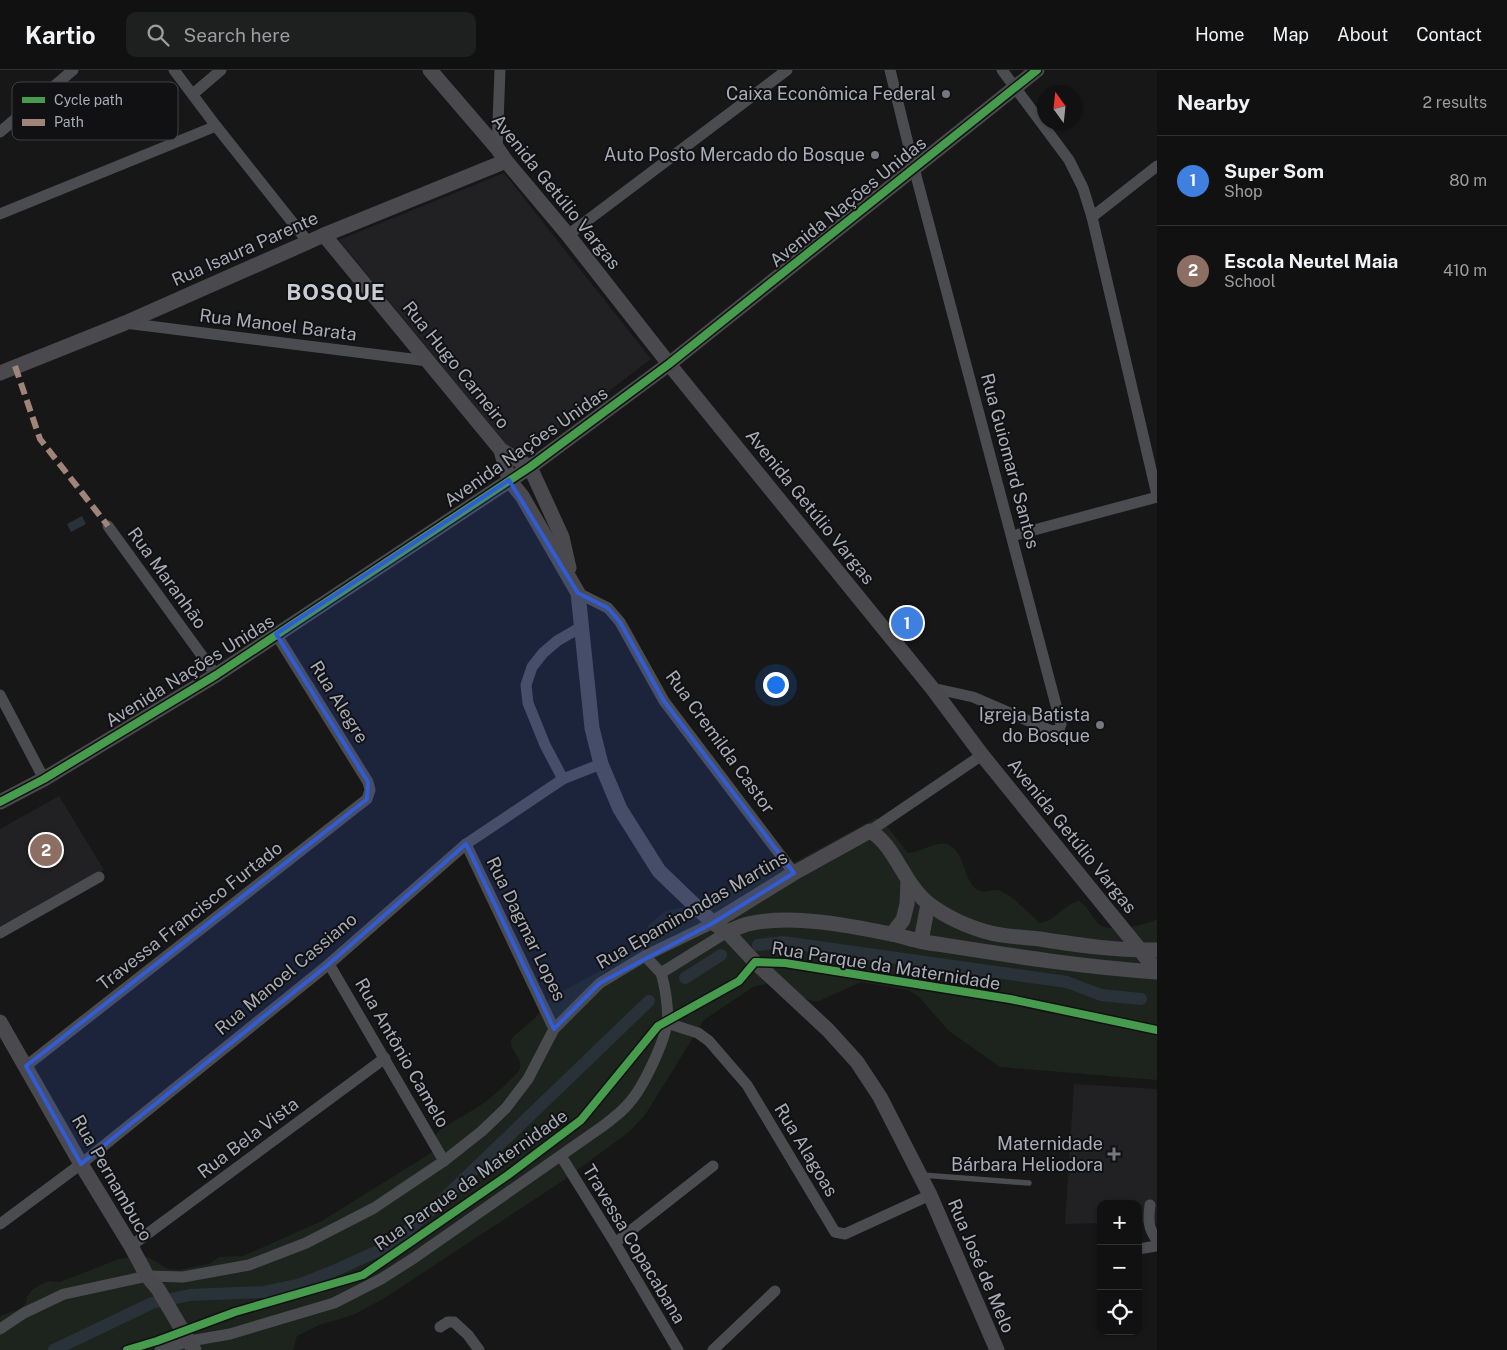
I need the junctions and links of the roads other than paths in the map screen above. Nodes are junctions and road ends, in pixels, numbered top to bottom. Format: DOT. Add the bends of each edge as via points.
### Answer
graph roads {
  1 [pos="73,70"];
  2 [pos="174,70"];
  3 [pos="221,70"];
  4 [pos="430,70"];
  5 [pos="500,70"];
  6 [pos="787,70"];
  7 [pos="890,70"];
  8 [pos="1002,70"];
  9 [pos="1037,70"];
  10 [pos="59,82"];
  11 [pos="1016,88"];
  12 [pos="193,94"];
  13 [pos="12,122"];
  14 [pos="216,126"];
  15 [pos="0,132"];
  16 [pos="497,148"];
  17 [pos="506,160"];
  18 [pos="1157,166"];
  19 [pos="914,168"];
  20 [pos="0,214"];
  21 [pos="1092,217"];
  22 [pos="324,235"];
  23 [pos="568,235"];
  24 [pos="308,242"];
  25 [pos="124,323"];
  26 [pos="428,362"];
  27 [pos="669,364"];
  28 [pos="0,373"];
  29 [pos="500,450"];
  30 [pos="530,466"];
  31 [pos="509,480"];
  32 [pos="1157,496"];
  33 [pos="108,526"];
  34 [pos="1012,536"];
  35 [pos="569,577"];
  36 [pos="578,593"];
  37 [pos="581,627"];
  38 [pos="276,634"];
  39 [pos="216,675"];
  40 [pos="932,688"];
  41 [pos="0,695"];
  42 [pos="982,756"];
  43 [pos="601,764"];
  44 [pos="44,779"];
  45 [pos="563,779"];
  46 [pos="370,790"];
  47 [pos="0,802"];
  48 [pos="870,831"];
  49 [pos="466,844"];
  50 [pos="794,873"];
  51 [pos="99,877"];
  52 [pos="908,881"];
  53 [pos="928,904"];
  54 [pos="713,923"];
  55 [pos="726,932"];
  56 [pos="0,933"];
  57 [pos="892,934"];
  58 [pos="921,941"];
  59 [pos="1140,950"];
  60 [pos="1157,950"];
  61 [pos="645,956"];
  62 [pos="329,964"];
  63 [pos="1157,972"];
  64 [pos="661,973"];
  65 [pos="0,1022"];
  66 [pos="667,1023"];
  67 [pos="554,1029"];
  68 [pos="385,1058"];
  69 [pos="26,1066"];
  70 [pos="560,1156"];
  71 [pos="444,1160"];
  72 [pos="80,1164"];
  73 [pos="713,1166"];
  74 [pos="920,1175"];
  75 [pos="1029,1183"];
  76 [pos="930,1195"];
  77 [pos="1150,1205"];
  78 [pos="0,1224"];
  79 [pos="1157,1240"];
  80 [pos="615,1243"];
  81 [pos="131,1246"];
  82 [pos="1157,1246"];
  83 [pos="1142,1248"];
  84 [pos="147,1276"];
  85 [pos="774,1291"];
  86 [pos="440,1327"];
  87 [pos="0,1329"];
  88 [pos="728,1345"];
  89 [pos="192,1346"];
  90 [pos="160,1350"];
  91 [pos="479,1350"];
  92 [pos="678,1350"];
  93 [pos="713,1350"];
  94 [pos="997,1350"];
  1 -- 10 [label="street"];
  2 -- 12 [label="street"];
  3 -- 12 [label="street"];
  4 -- 16 [label="street, Avenida Getúlio Vargas"];
  5 -- 16 [label="street"];
  6 -- 23 [label="street"];
  7 -- 19 [label="street, Rua Guiomard Santos"];
  8 -- 11 [label="street"];
  9 -- 11 [label="street, Avenida Nações Unidas"];
  11 -- 19 [label="street, Avenida Nações Unidas"];
  11 -- 21 [label="street" via="1069,160 1083,188"];
  12 -- 14 [label="street"];
  13 -- 15 [label="street"];
  14 -- 20 [label="street"];
  14 -- 24 [label="street"];
  16 -- 17 [label="street, Avenida Getúlio Vargas"];
  17 -- 22 [label="street, Rua Isaura Parente"];
  17 -- 23 [label="street, Avenida Getúlio Vargas"];
  18 -- 21 [label="street"];
  19 -- 27 [label="street, Avenida Nações Unidas"];
  19 -- 34 [label="street, Rua Guiomard Santos"];
  21 -- 32 [label="street"];
  22 -- 24 [label="street, Rua Isaura Parente"];
  22 -- 26 [label="street, Rua Hugo Carneiro"];
  23 -- 27 [label="street, Avenida Getúlio Vargas"];
  24 -- 25 [label="street, Rua Isaura Parente"];
  25 -- 26 [label="street, Rua Manoel Barata"];
  25 -- 28 [label="street, Rua Isaura Parente"];
  26 -- 29 [label="street, Rua Hugo Carneiro"];
  27 -- 30 [label="street, Avenida Nações Unidas"];
  27 -- 40 [label="street, Avenida Getúlio Vargas"];
  29 -- 30 [label="street, Rua Hugo Carneiro"];
  29 -- 31 [label="street, Rua Hugo Carneiro"];
  30 -- 31 [label="street, Avenida Nações Unidas"];
  30 -- 35 [label="street" via="562,537"];
  31 -- 35 [label="street, Rua Hugo Carneiro" via="522,496"];
  31 -- 38 [label="street, Avenida Nações Unidas"];
  32 -- 34 [label="street"];
  33 -- 39 [label="street, Rua Maranhão"];
  34 -- 40 [label="street, Rua Guiomard Santos" via="1061,720 1060,727 1055,732 973,697"];
  35 -- 36 [label="street, Rua José de Melo"];
  36 -- 37 [label="street, Rua José de Melo"];
  36 -- 50 [label="street, Rua Cremilda Castor" via="608,608 620,622 664,701"];
  37 -- 43 [label="street, Rua José de Melo" via="592,728"];
  37 -- 45 [label="street" via="543,653 532,667 526,685 528,703"];
  38 -- 39 [label="street, Avenida Nações Unidas"];
  38 -- 46 [label="street, Rua Alegre"];
  39 -- 44 [label="street, Avenida Nações Unidas"];
  40 -- 42 [label="street, Avenida Getúlio Vargas"];
  41 -- 44 [label="street"];
  42 -- 48 [label="street, Rua Epaminondas Martins"];
  42 -- 59 [label="street, Avenida Getúlio Vargas"];
  43 -- 45 [label="street, Rua Manoel Cassiano"];
  43 -- 54 [label="street, Rua José de Melo" via="620,809 659,871"];
  44 -- 47 [label="street, Avenida Nações Unidas"];
  45 -- 49 [label="street, Rua Manoel Cassiano"];
  46 -- 69 [label="street, Travessa Francisco Furtado" via="367,799 341,821"];
  48 -- 50 [label="street, Rua Epaminondas Martins"];
  48 -- 52 [label="street" via="885,842"];
  49 -- 62 [label="street, Rua Manoel Cassiano"];
  49 -- 67 [label="street, Rua Dagmar Lopes"];
  50 -- 54 [label="street, Rua Epaminondas Martins"];
  51 -- 56 [label="street"];
  52 -- 53 [label="street"];
  52 -- 57 [label="street" via="903,920"];
  53 -- 58 [label="street"];
  53 -- 59 [label="street" via="956,920 990,933"];
  54 -- 55 [label="street, Rua José de Melo"];
  54 -- 61 [label="street, Rua Epaminondas Martins"];
  55 -- 57 [label="street, Rua Parque da Maternidade" via="746,924 805,920"];
  55 -- 64 [label="street, Rua Parque da Maternidade"];
  55 -- 74 [label="street, Rua José de Melo" via="857,1062 880,1097"];
  57 -- 58 [label="street, Rua Parque da Maternidade"];
  58 -- 63 [label="street, Rua Parque da Maternidade"];
  59 -- 60 [label="street"];
  59 -- 63 [label="street, Avenida Getúlio Vargas"];
  61 -- 64 [label="street"];
  61 -- 67 [label="street, Rua Epaminondas Martins" via="600,983"];
  62 -- 68 [label="street, Rua Antônio Camelo"];
  62 -- 72 [label="street, Rua Manoel Cassiano"];
  64 -- 66 [label="street, Rua Parque da Maternidade"];
  65 -- 69 [label="street, Rua Pernambuco"];
  66 -- 70 [label="street, Rua Parque da Maternidade" via="658,1051 630,1102 604,1126"];
  66 -- 76 [label="street, Rua Alagoas" via="698,1033 709,1041 747,1085 835,1232 846,1234"];
  67 -- 71 [label="street, Rua Epaminondas Martins" via="528,1079 506,1108"];
  68 -- 71 [label="street, Rua Antônio Camelo"];
  68 -- 81 [label="street, Rua Bela Vista"];
  69 -- 72 [label="street, Rua Pernambuco"];
  70 -- 80 [label="street, Travessa Copacabana"];
  70 -- 89 [label="street, Rua Parque da Maternidade" via="414,1258 334,1303"];
  71 -- 84 [label="street, Rua Epaminondas Martins" via="374,1208 274,1256 249,1265 183,1277"];
  72 -- 78 [label="street, Rua Manoel Cassiano"];
  72 -- 81 [label="street, Rua Pernambuco"];
  73 -- 80 [label="street"];
  74 -- 75 [label="lane"];
  74 -- 76 [label="street, Rua José de Melo"];
  76 -- 94 [label="street, Rua José de Melo"];
  77 -- 79 [label="street" via="1148,1219"];
  80 -- 92 [label="street, Travessa Copacabana"];
  81 -- 84 [label="street, Rua Pernambuco"];
  82 -- 83 [label="street"];
  84 -- 87 [label="street, Rua Epaminondas Martins" via="64,1294 24,1313"];
  84 -- 89 [label="street, Rua Pernambuco"];
  85 -- 88 [label="street"];
  86 -- 91 [label="street" via="454,1322"];
  88 -- 93 [label="street"];
  89 -- 90 [label="street, Rua Parque da Maternidade"];
}
